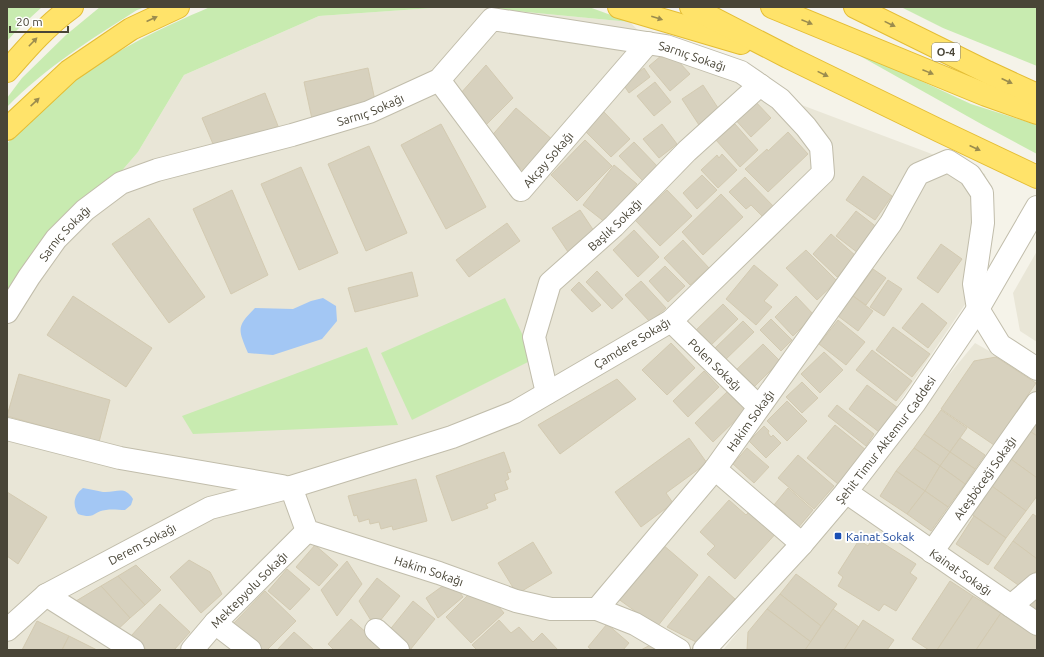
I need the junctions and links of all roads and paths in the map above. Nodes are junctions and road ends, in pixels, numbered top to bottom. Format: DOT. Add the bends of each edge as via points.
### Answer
graph roads {
  1 [pos="72,7"];
  2 [pos="178,7"];
  3 [pos="619,7"];
  4 [pos="691,7"];
  5 [pos="772,7"];
  6 [pos="855,7"];
  7 [pos="648,43"];
  8 [pos="788,57"];
  9 [pos="7,71"];
  10 [pos="439,80"];
  11 [pos="760,85"];
  12 [pos="1037,95"];
  13 [pos="1037,113"];
  14 [pos="7,129"];
  15 [pos="1037,177"];
  16 [pos="1037,207"];
  17 [pos="978,309"];
  18 [pos="7,312"];
  19 [pos="671,321"];
  20 [pos="1037,369"];
  21 [pos="547,393"];
  22 [pos="1037,403"];
  23 [pos="759,407"];
  24 [pos="7,429"];
  25 [pos="715,469"];
  26 [pos="291,487"];
  27 [pos="846,492"];
  28 [pos="307,531"];
  29 [pos="802,544"];
  30 [pos="932,552"];
  31 [pos="1037,584"];
  32 [pos="46,595"];
  33 [pos="1012,606"];
  34 [pos="598,609"];
  35 [pos="215,622"];
  36 [pos="1037,624"];
  37 [pos="7,630"];
  38 [pos="376,630"];
  39 [pos="133,650"];
  40 [pos="192,650"];
  41 [pos="250,650"];
  42 [pos="398,650"];
  43 [pos="679,650"];
  44 [pos="704,650"];
  9 -- 1 [label="highway, one-way" via="57,17"];
  14 -- 2 [label="highway, one-way" via="69,71 131,29"];
  3 -- 8 [label="highway, one-way"];
  4 -- 8 [label="highway"];
  5 -- 13 [label="highway, one-way" via="978,92"];
  6 -- 12 [label="highway, O-4, one-way"];
  7 -- 10 [label="street, Sarnıç Sokağı" via="492,19"];
  7 -- 10 [label="street, Akçay Sokağı" via="521,190"];
  7 -- 11 [label="street, Sarnıç Sokağı" via="666,46 741,72"];
  8 -- 15 [label="highway, one-way"];
  10 -- 18 [label="street, Sarnıç Sokağı" via="369,112 157,170 121,183 85,210 56,239"];
  11 -- 19 [label="street, Çamdere Sokağı" via="780,99 806,127 820,147 823,173"];
  11 -- 21 [label="street, Başlık Sokağı" via="687,151 614,226 550,283 534,337"];
  16 -- 17 [label="street, Şehit Timur Aktemur Caddesi"];
  17 -- 20 [label="street" via="1000,345"];
  17 -- 23 [label="street, Hakim Sokağı" via="974,284 983,223 982,193 970,174 948,161 918,174 891,223"];
  17 -- 27 [label="street, Şehit Timur Aktemur Caddesi" via="914,404"];
  19 -- 21 [label="street, Çamdere Sokağı"];
  19 -- 23 [label="street, Polen Sokağı"];
  21 -- 26 [label="street, Çamdere Sokağı" via="515,412 452,437"];
  22 -- 30 [label="street, Ateşböceği Sokağı"];
  23 -- 25 [label="street, Hakim Sokağı"];
  24 -- 26 [label="street" via="120,458"];
  25 -- 29 [label="street"];
  25 -- 34 [label="street, Hakim Sokağı"];
  26 -- 28 [label="street"];
  26 -- 32 [label="street, Derem Sokağı" via="210,508"];
  27 -- 29 [label="street, Şehit Timur Aktemur Caddesi"];
  27 -- 30 [label="street, Kainat Sokağı"];
  28 -- 34 [label="street, Hakim Sokağı" via="439,572 516,601 551,609"];
  28 -- 35 [label="street, Mektepyolu Sokağı"];
  29 -- 44 [label="street, Şehit Timur Aktemur Caddesi"];
  30 -- 33 [label="street, Kainat Sokağı"];
  31 -- 33 [label="street"];
  32 -- 37 [label="street, Derem Sokağı"];
  32 -- 39 [label="street"];
  33 -- 36 [label="street, Kainat Sokağı"];
  34 -- 43 [label="street, Hakim Sokağı" via="635,624"];
  35 -- 40 [label="street, Mektepyolu Sokağı"];
  35 -- 41 [label="street"];
  38 -- 42 [label="street"];
}
